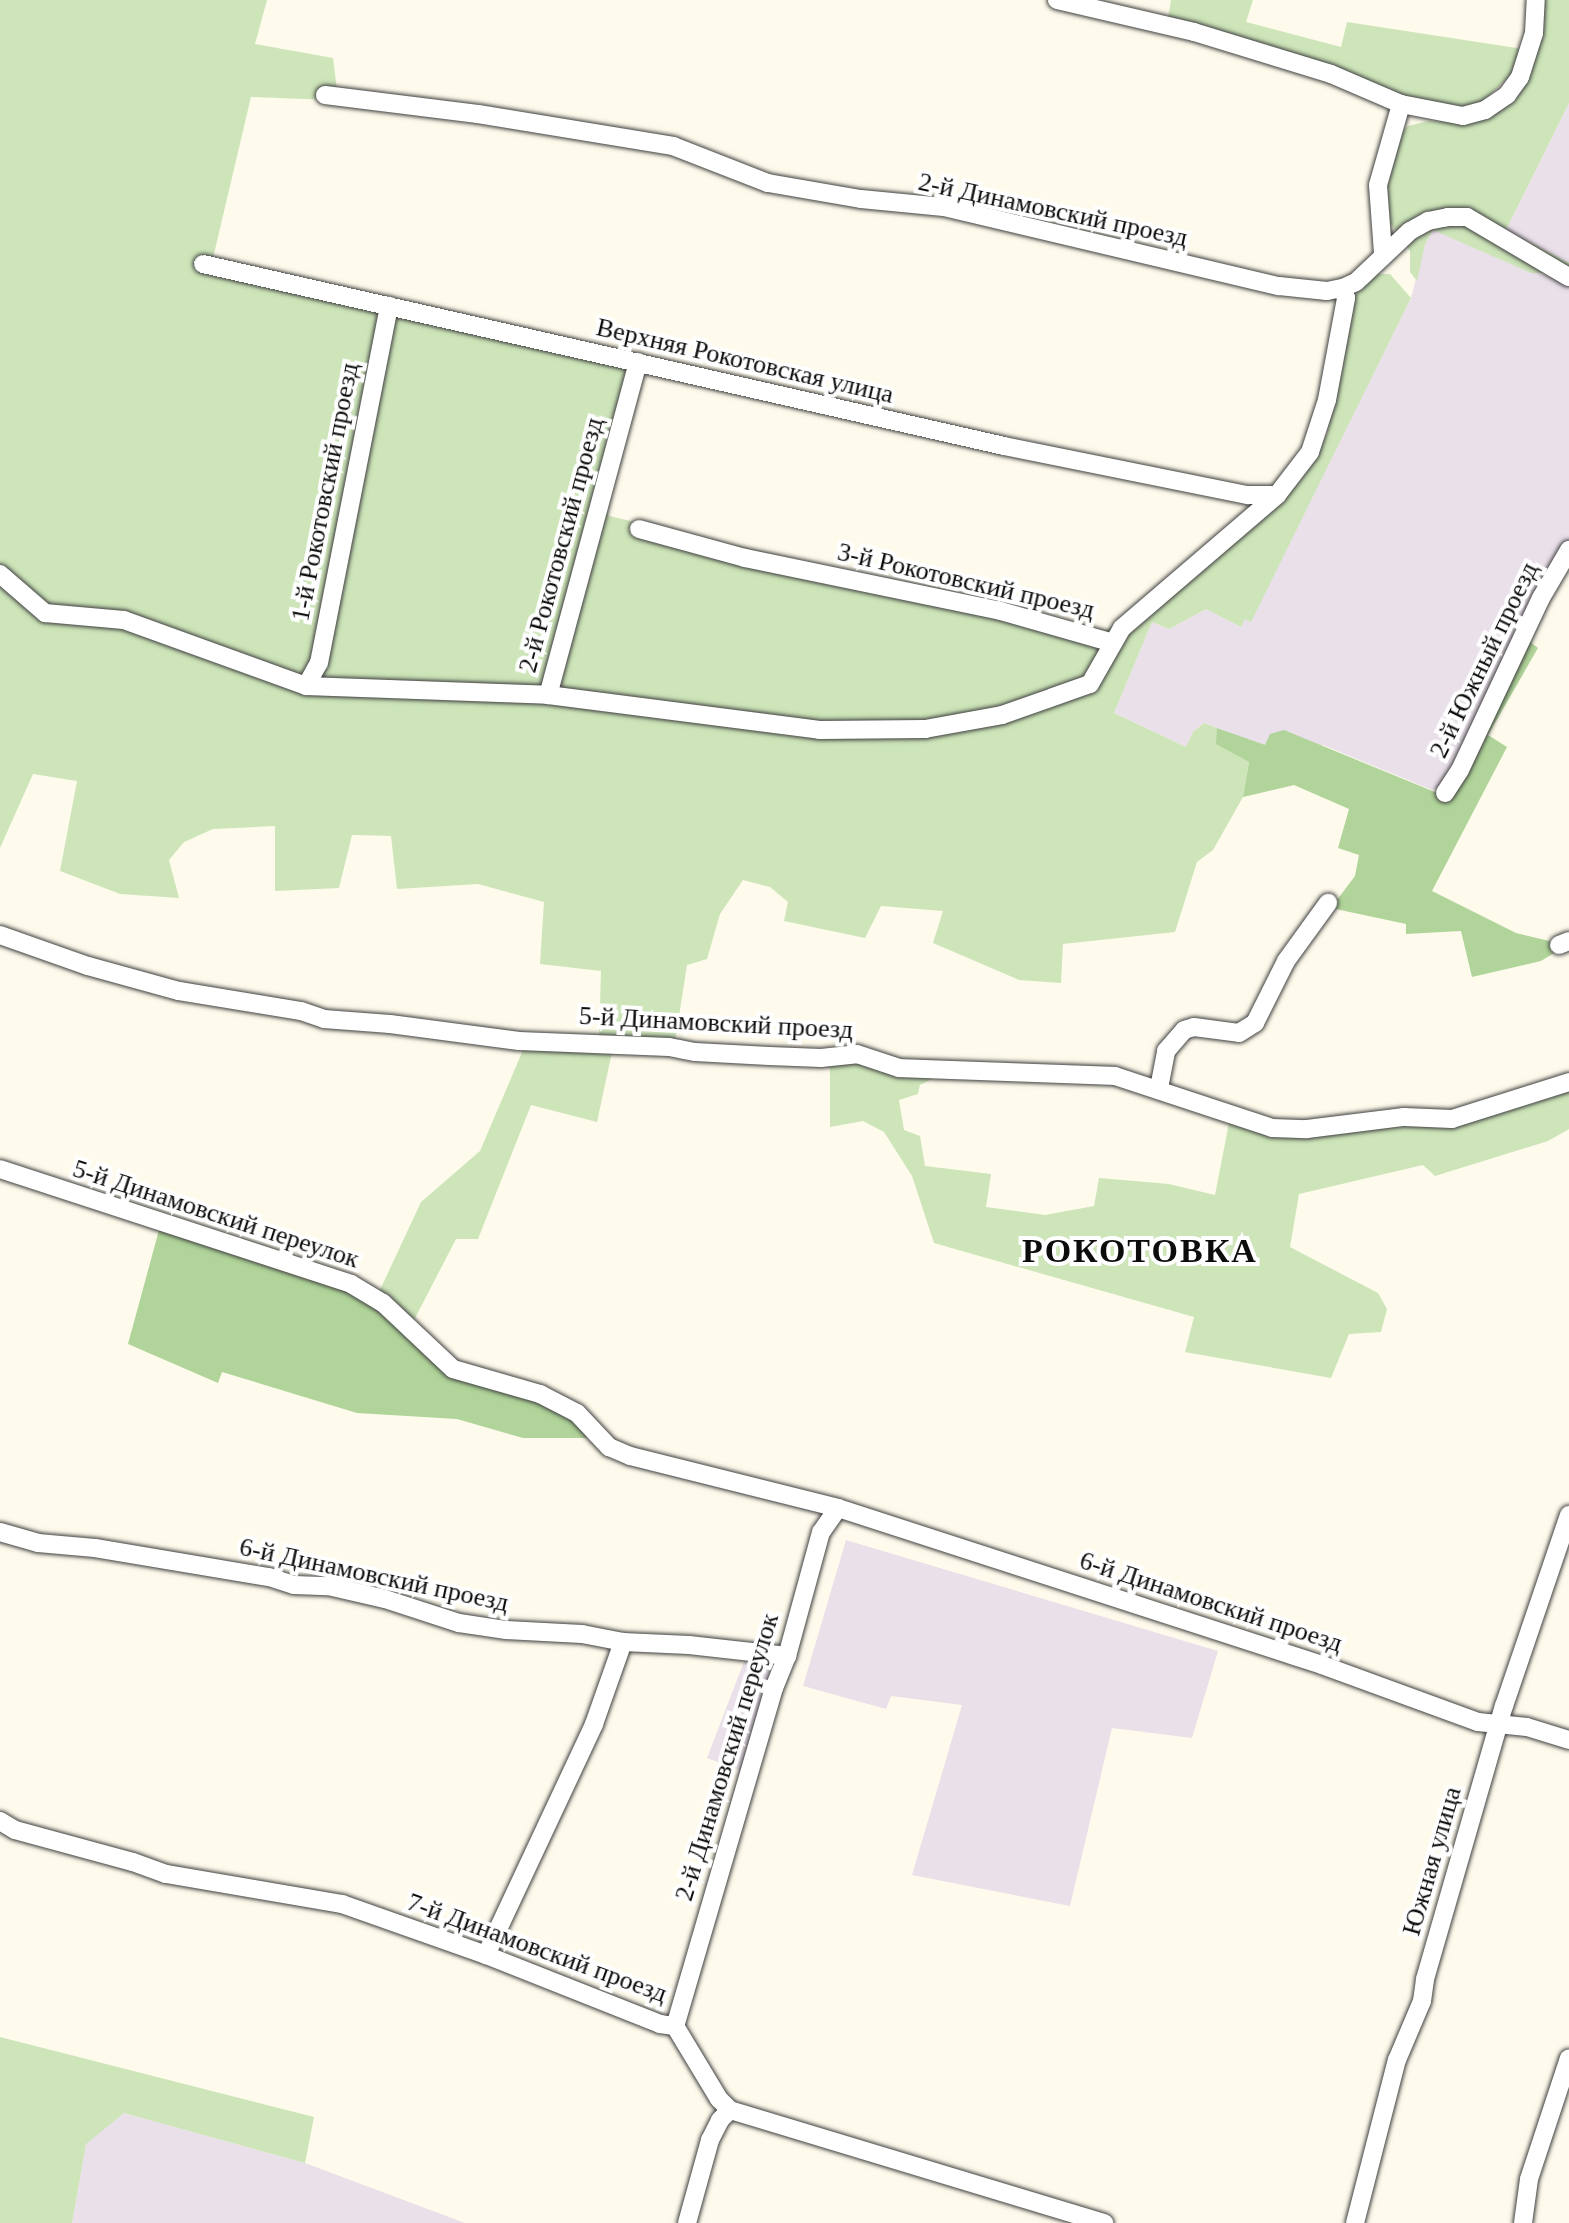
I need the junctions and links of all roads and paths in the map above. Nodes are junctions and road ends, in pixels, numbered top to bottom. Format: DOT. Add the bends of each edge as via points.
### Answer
graph roads {
  1 [pos="1057,0"];
  2 [pos="1536,0"];
  3 [pos="325,95"];
  4 [pos="1401,104"];
  5 [pos="1383,253"];
  6 [pos="203,264"];
  7 [pos="1569,277"];
  8 [pos="1343,288"];
  9 [pos="389,306"];
  10 [pos="638,362"];
  11 [pos="1277,495"];
  12 [pos="639,529"];
  13 [pos="1569,550"];
  14 [pos="0,574"];
  15 [pos="1113,643"];
  16 [pos="306,686"];
  17 [pos="548,695"];
  18 [pos="1445,793"];
  19 [pos="1328,903"];
  20 [pos="0,935"];
  21 [pos="1569,1082"];
  22 [pos="1159,1088"];
  23 [pos="0,1169"];
  24 [pos="838,1508"];
  25 [pos="1569,1515"];
  26 [pos="0,1532"];
  27 [pos="623,1642"];
  28 [pos="787,1656"];
  29 [pos="1499,1725"];
  30 [pos="1569,1740"];
  31 [pos="0,1821"];
  32 [pos="486,1955"];
  33 [pos="675,2026"];
  34 [pos="1569,2058"];
  35 [pos="730,2110"];
  36 [pos="1562,2111"];
  37 [pos="687,2223"];
  38 [pos="1104,2223"];
  39 [pos="1355,2223"];
  40 [pos="1523,2223"];
  1 -- 4 [label="street" via="1194,32 1331,74"];
  2 -- 4 [label="street" via="1527,62 1507,95 1485,110 1463,116"];
  3 -- 8 [label="street, 2-й Динамовский проезд" via="673,146 768,183 944,207 1279,286"];
  4 -- 5 [label="street" via="1378,185"];
  5 -- 7 [label="street" via="1428,221 1467,217"];
  5 -- 8 [label="street" via="1356,282"];
  6 -- 9 [label="street, Верхняя Рокотовская улица"];
  8 -- 11 [label="street, 3-й Рокотовский проезд" via="1346,298 1327,400 1310,452"];
  9 -- 10 [label="street, Верхняя Рокотовская улица"];
  9 -- 16 [label="street, 1-й Рокотовский проезд" via="319,663"];
  10 -- 11 [label="street, Верхняя Рокотовская улица" via="1004,446 1248,495"];
  10 -- 17 [label="street, 2-й Рокотовский проезд"];
  11 -- 15 [label="street, 3-й Рокотовский проезд" via="1122,628"];
  12 -- 15 [label="street, 3-й Рокотовский проезд" via="745,558 1001,611"];
  13 -- 18 [label="street, 2-й Южный проезд"];
  14 -- 16 [label="street" via="45,613 124,620"];
  15 -- 17 [label="street, 2-й Рокотовский проезд" via="1090,684 1002,715 925,729 820,730"];
  16 -- 17 [label="street"];
  19 -- 22 [label="street" via="1286,961 1255,1023 1239,1033 1184,1030 1166,1051"];
  20 -- 22 [label="street, 5-й Динамовский проезд" via="179,991 324,1019 519,1041 769,1056 857,1054 899,1068 1115,1076"];
  21 -- 22 [label="street, 5-й Динамовский проезд" via="1452,1119 1404,1117 1307,1129 1272,1128"];
  23 -- 24 [label="street, 5-й Динамовский переулок" via="351,1284 383,1303 453,1369 540,1394 577,1413 609,1447 630,1456"];
  24 -- 28 [label="street, 2-й Динамовский переулок" via="821,1532"];
  24 -- 29 [label="street, 6-й Динамовский проезд"];
  25 -- 29 [label="street, Южная улица"];
  26 -- 27 [label="street, 6-й Динамовский проезд" via="38,1543 328,1586 459,1623"];
  27 -- 28 [label="street, 6-й Динамовский проезд"];
  27 -- 32 [label="street" via="594,1724"];
  28 -- 33 [label="street, 2-й Динамовский переулок"];
  29 -- 30 [label="street, 6-й Динамовский проезд"];
  29 -- 39 [label="street, Южная улица" via="1422,2001 1397,2060"];
  31 -- 32 [label="street, 7-й Динамовский проезд" via="15,1830 166,1874 342,1904"];
  32 -- 33 [label="street, 7-й Динамовский проезд"];
  33 -- 35 [label="street, 7-й Динамовский проезд"];
  34 -- 36 [label="street"];
  35 -- 37 [label="street" via="710,2140"];
  35 -- 38 [label="street"];
  36 -- 40 [label="street" via="1529,2179"];
}
